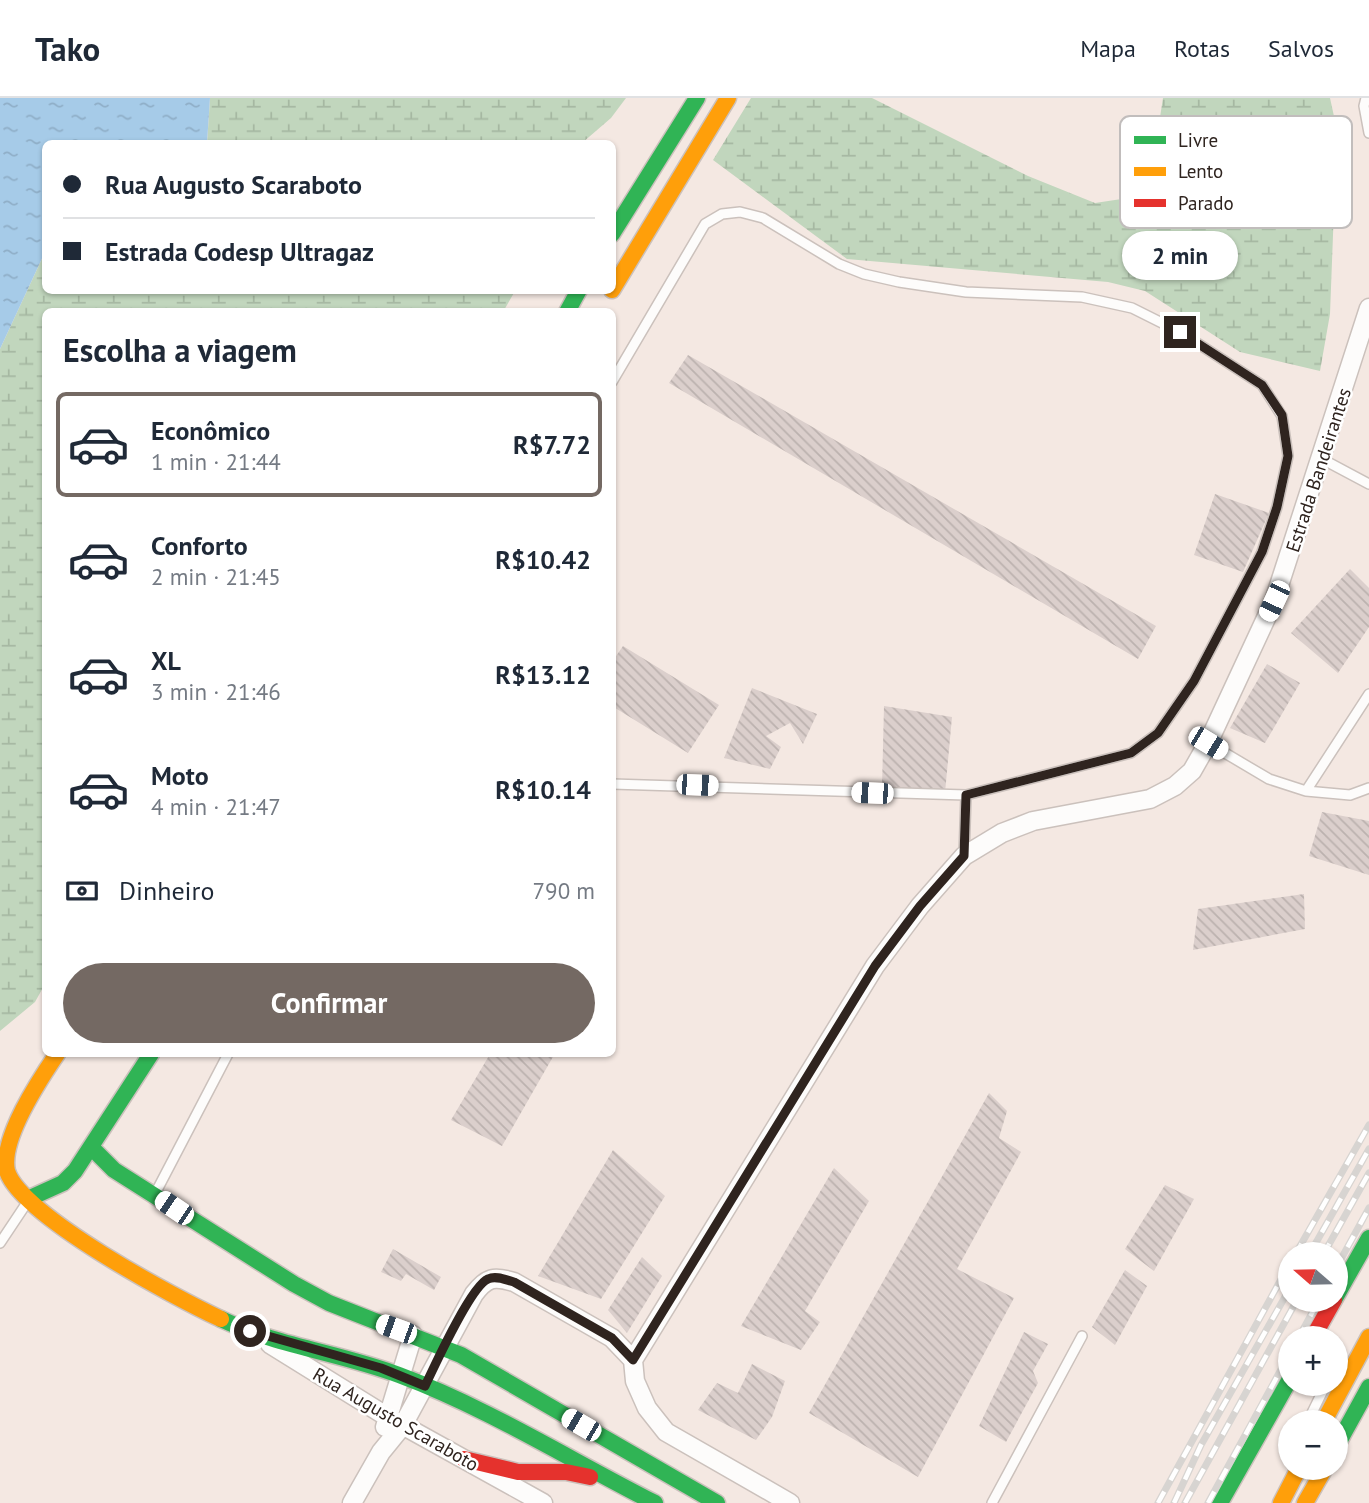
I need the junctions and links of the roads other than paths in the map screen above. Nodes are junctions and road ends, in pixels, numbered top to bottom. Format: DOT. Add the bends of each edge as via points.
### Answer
graph roads {
  1 [pos="697,98"];
  2 [pos="728,98"];
  3 [pos="1366,98"];
  4 [pos="1369,133"];
  5 [pos="616,228"];
  6 [pos="616,284"];
  7 [pos="1369,308"];
  8 [pos="616,375"];
  9 [pos="1322,459"];
  10 [pos="1369,484"];
  11 [pos="1369,694"];
  12 [pos="1208,743"];
  13 [pos="616,784"];
  14 [pos="1369,788"];
  15 [pos="1306,791"];
  16 [pos="966,795"];
  17 [pos="964,856"];
  18 [pos="55,1057"];
  19 [pos="149,1057"];
  20 [pos="226,1057"];
  21 [pos="91,1147"];
  22 [pos="155,1195"];
  23 [pos="30,1198"];
  24 [pos="1369,1238"];
  25 [pos="0,1243"];
  26 [pos="1348,1276"];
  27 [pos="1369,1324"];
  28 [pos="250,1331"];
  29 [pos="413,1335"];
  30 [pos="1082,1336"];
  31 [pos="1369,1338"];
  32 [pos="1353,1344"];
  33 [pos="444,1347"];
  34 [pos="633,1360"];
  35 [pos="400,1375"];
  36 [pos="425,1386"];
  37 [pos="1369,1387"];
  38 [pos="1280,1396"];
  39 [pos="1330,1410"];
  40 [pos="386,1416"];
  41 [pos="403,1425"];
  42 [pos="1348,1425"];
  43 [pos="381,1452"];
  44 [pos="464,1459"];
  45 [pos="1287,1480"];
  46 [pos="1292,1480"];
  47 [pos="1318,1480"];
  48 [pos="614,1483"];
  49 [pos="352,1503"];
  50 [pos="543,1503"];
  51 [pos="655,1503"];
  52 [pos="717,1503"];
  53 [pos="790,1503"];
  54 [pos="992,1503"];
  55 [pos="1220,1503"];
  56 [pos="1280,1503"];
  57 [pos="1306,1503"];
  1 -- 5 [label="main road"];
  2 -- 6 [label="main road"];
  3 -- 4 [label="lane"];
  7 -- 9 [label="street, Estrada Bandeirantes"];
  8 -- 16 [label="lane" via="705,224 722,214 740,212 763,218 864,274 966,292 1082,297 1132,308 1180,332 1262,385 1282,415 1288,456 1277,507 1262,552 1194,681 1158,733 1131,753"];
  9 -- 10 [label="lane"];
  9 -- 12 [label="street, Estrada Bandeirantes" via="1274,601"];
  11 -- 15 [label="lane"];
  12 -- 15 [label="lane" via="1269,779"];
  12 -- 17 [label="street, Estrada Bandeirantes" via="1192,771 1150,800 1033,821"];
  13 -- 16 [label="lane"];
  14 -- 15 [label="lane" via="1350,795"];
  16 -- 17 [label="lane"];
  17 -- 34 [label="street, Estrada Bandeirantes" via="875,966"];
  18 -- 23 [label="main road, Rua Augusto Scaraboto" via="5,1144 4,1158 12,1181"];
  19 -- 21 [label="main road"];
  20 -- 22 [label="lane"];
  21 -- 22 [label="main road" via="114,1170"];
  21 -- 23 [label="main road" via="63,1183"];
  22 -- 29 [label="main road" via="329,1303"];
  23 -- 25 [label="lane"];
  23 -- 28 [label="main road, Rua Augusto Scaraboto" via="103,1256"];
  24 -- 26 [label="main road"];
  27 -- 32 [label="lane"];
  28 -- 35 [label="main road, Rua Augusto Scaraboto"];
  28 -- 40 [label="street, Rua Augusto Scaraboto"];
  29 -- 33 [label="main road"];
  29 -- 35 [label="street"];
  30 -- 54 [label="lane"];
  31 -- 39 [label="main road"];
  33 -- 34 [label="street" via="474,1294 487,1279 498,1277 612,1338"];
  33 -- 36 [label="street"];
  33 -- 52 [label="main road"];
  34 -- 53 [label="street" via="635,1381 647,1408 666,1433"];
  35 -- 36 [label="main road, Rua Augusto Scaraboto"];
  35 -- 40 [label="street"];
  36 -- 41 [label="street"];
  36 -- 48 [label="main road, Rua Augusto Scaraboto"];
  37 -- 42 [label="main road"];
  38 -- 55 [label="main road"];
  40 -- 41 [label="street, Rua Augusto Scaraboto"];
  40 -- 43 [label="street"];
  41 -- 43 [label="street"];
  41 -- 44 [label="street, Rua Augusto Scaraboto"];
  43 -- 49 [label="street"];
  44 -- 48 [label="main road" via="518,1472 566,1472"];
  44 -- 50 [label="street, Rua Augusto Scaraboto"];
  45 -- 56 [label="lane"];
  46 -- 56 [label="main road"];
  47 -- 57 [label="main road"];
  48 -- 51 [label="main road, Rua Augusto Scaraboto"];
}
